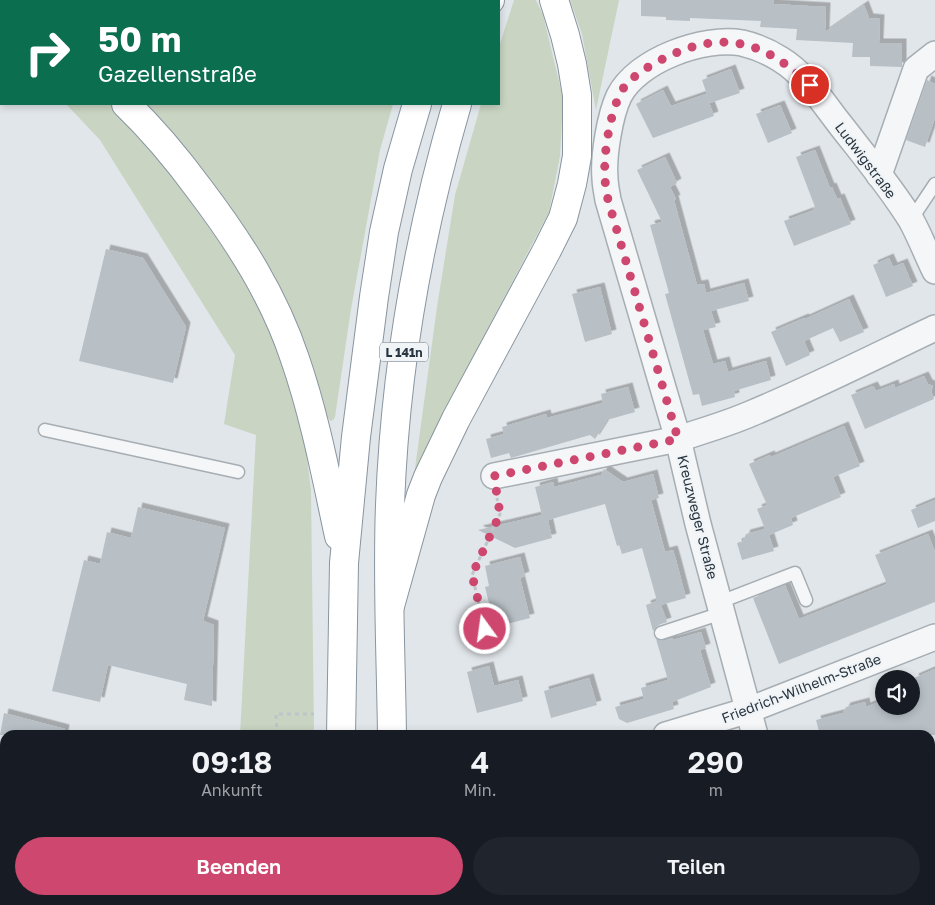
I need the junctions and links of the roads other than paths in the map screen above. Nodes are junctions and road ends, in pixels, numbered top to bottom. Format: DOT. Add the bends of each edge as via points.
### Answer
graph roads {
  1 [pos="556,5"];
  2 [pos="935,54"];
  3 [pos="665,58"];
  4 [pos="127,105"];
  5 [pos="417,105"];
  6 [pos="457,105"];
  7 [pos="879,175"];
  8 [pos="935,184"];
  9 [pos="911,220"];
  10 [pos="935,271"];
  11 [pos="935,328"];
  12 [pos="45,430"];
  13 [pos="678,439"];
  14 [pos="238,472"];
  15 [pos="494,476"];
  16 [pos="344,563"];
  17 [pos="806,600"];
  18 [pos="390,606"];
  19 [pos="721,607"];
  20 [pos="661,633"];
  21 [pos="935,637"];
  22 [pos="748,710"];
  23 [pos="341,730"];
  24 [pos="392,730"];
  25 [pos="682,730"];
  26 [pos="754,730"];
  1 -- 18 [label="highway" via="572,64 578,112 576,156 563,218 428,477"];
  2 -- 7 [label="street" via="916,69"];
  3 -- 7 [label="street, Ludwigstraße" via="700,45 740,43 780,59 810,85"];
  3 -- 13 [label="street, Kreuzweger Straße" via="640,73 619,96 611,117 605,177 608,200"];
  4 -- 16 [label="highway" via="186,171 232,233 264,284 283,326 307,396"];
  5 -- 16 [label="highway, L 141n" via="382,241 356,437"];
  6 -- 18 [label="highway, L 141n" via="441,158 406,336 393,455"];
  7 -- 9 [label="street, Ludwigstraße"];
  8 -- 9 [label="lane"];
  9 -- 10 [label="street, Ludwigstraße"];
  11 -- 13 [label="street" via="749,414"];
  12 -- 14 [label="lane"];
  13 -- 15 [label="street"];
  13 -- 19 [label="street, Kreuzweger Straße"];
  16 -- 23 [label="highway, L 141n"];
  17 -- 19 [label="lane" via="795,573"];
  18 -- 24 [label="highway, L 141n"];
  19 -- 20 [label="lane"];
  19 -- 22 [label="street, Kreuzweger Straße"];
  21 -- 22 [label="street, Friedrich-Wilhelm-Straße"];
  22 -- 25 [label="street, Friedrich-Wilhelm-Straße"];
  22 -- 26 [label="street, Kreuzweger Straße"];
}
